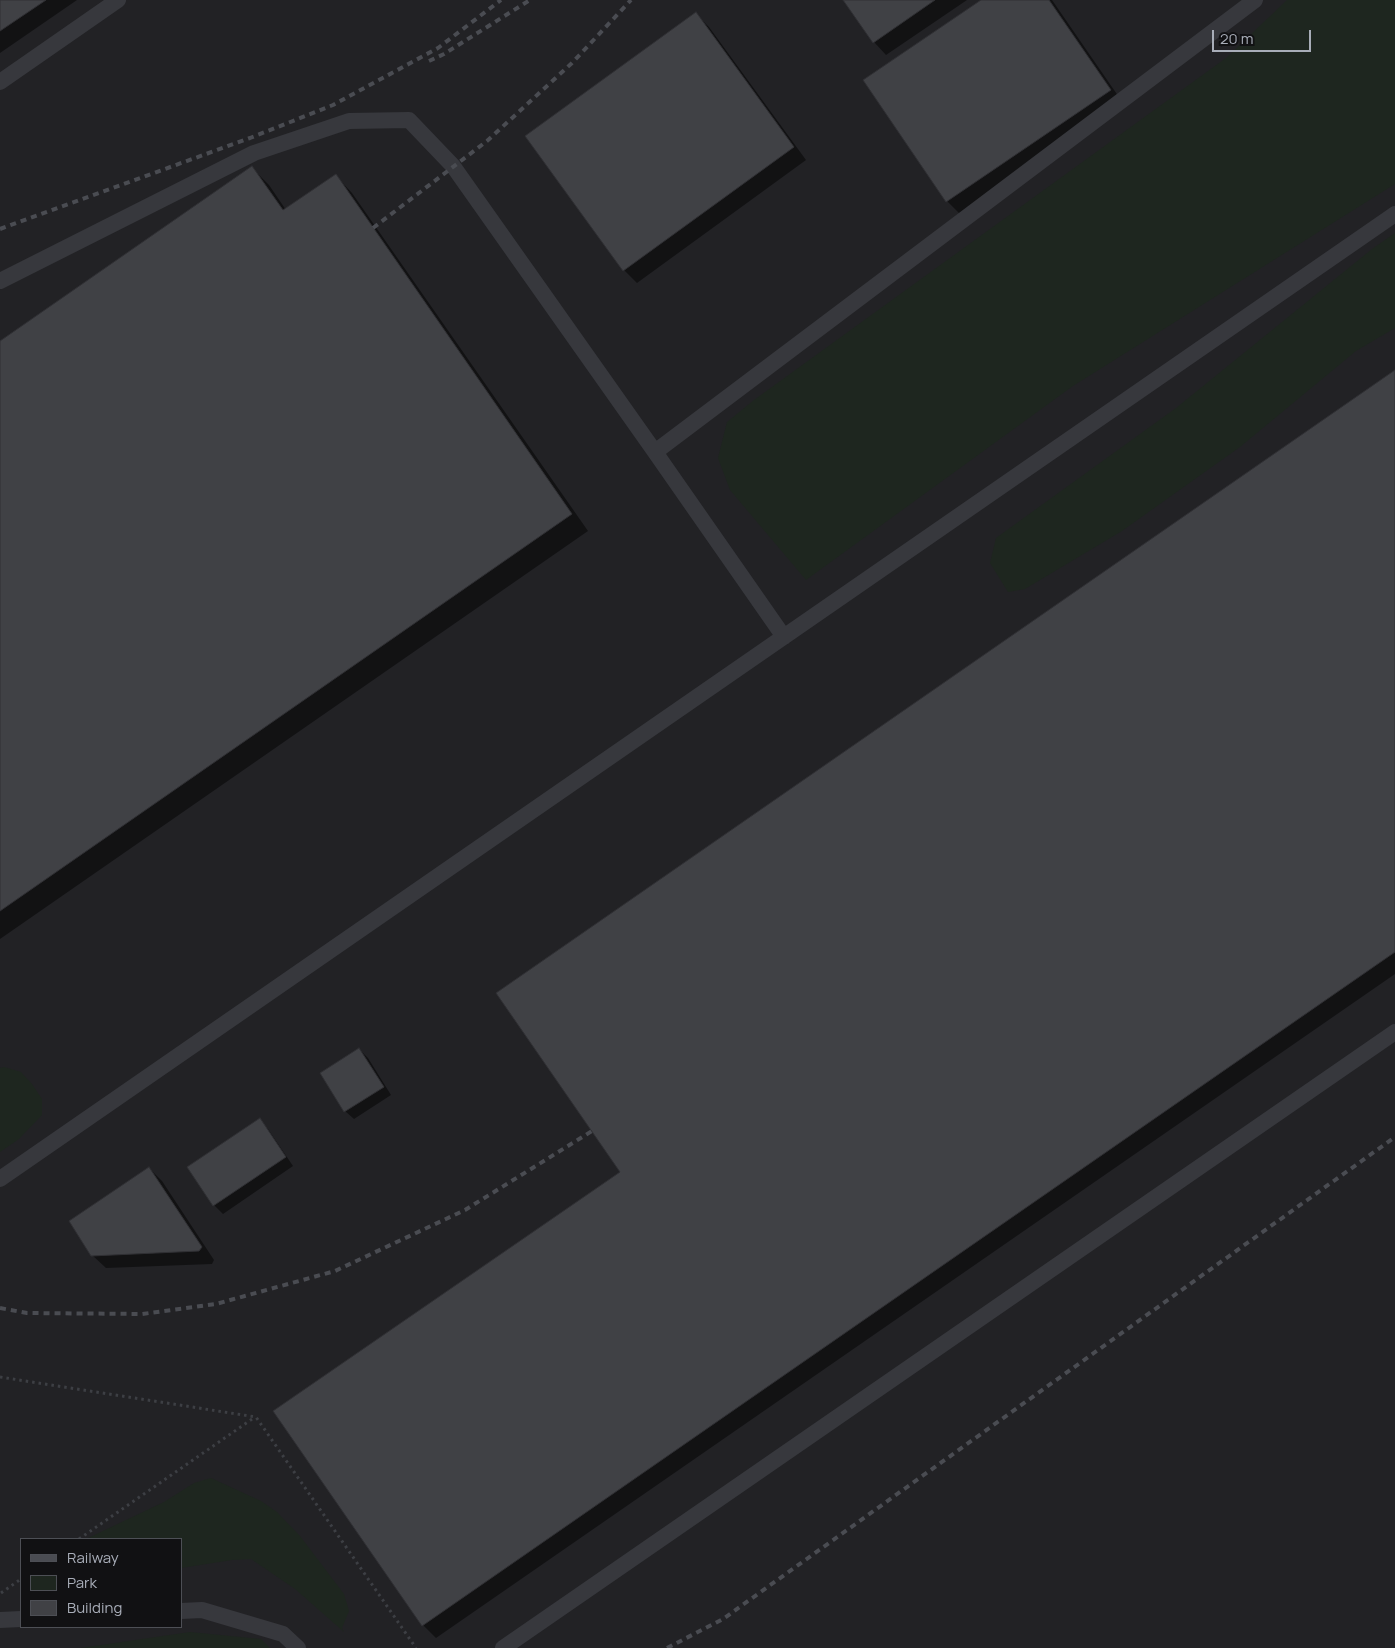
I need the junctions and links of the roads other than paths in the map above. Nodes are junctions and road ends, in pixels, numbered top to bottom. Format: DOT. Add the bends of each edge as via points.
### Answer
graph roads {
  1 [pos="118,0"];
  2 [pos="1255,0"];
  3 [pos="0,82"];
  4 [pos="1395,214"];
  5 [pos="0,281"];
  6 [pos="655,452"];
  7 [pos="784,637"];
  8 [pos="1395,1032"];
  9 [pos="0,1179"];
  10 [pos="182,1611"];
  11 [pos="20,1619"];
  12 [pos="0,1620"];
  13 [pos="298,1648"];
  14 [pos="503,1648"];
  1 -- 3 [label="lane"];
  2 -- 6 [label="lane"];
  4 -- 7 [label="lane"];
  5 -- 6 [label="lane" via="254,153 349,121 409,120 453,166"];
  6 -- 7 [label="lane"];
  7 -- 9 [label="lane"];
  8 -- 14 [label="lane"];
  10 -- 13 [label="lane" via="202,1610 284,1634"];
  11 -- 12 [label="lane"];
}
